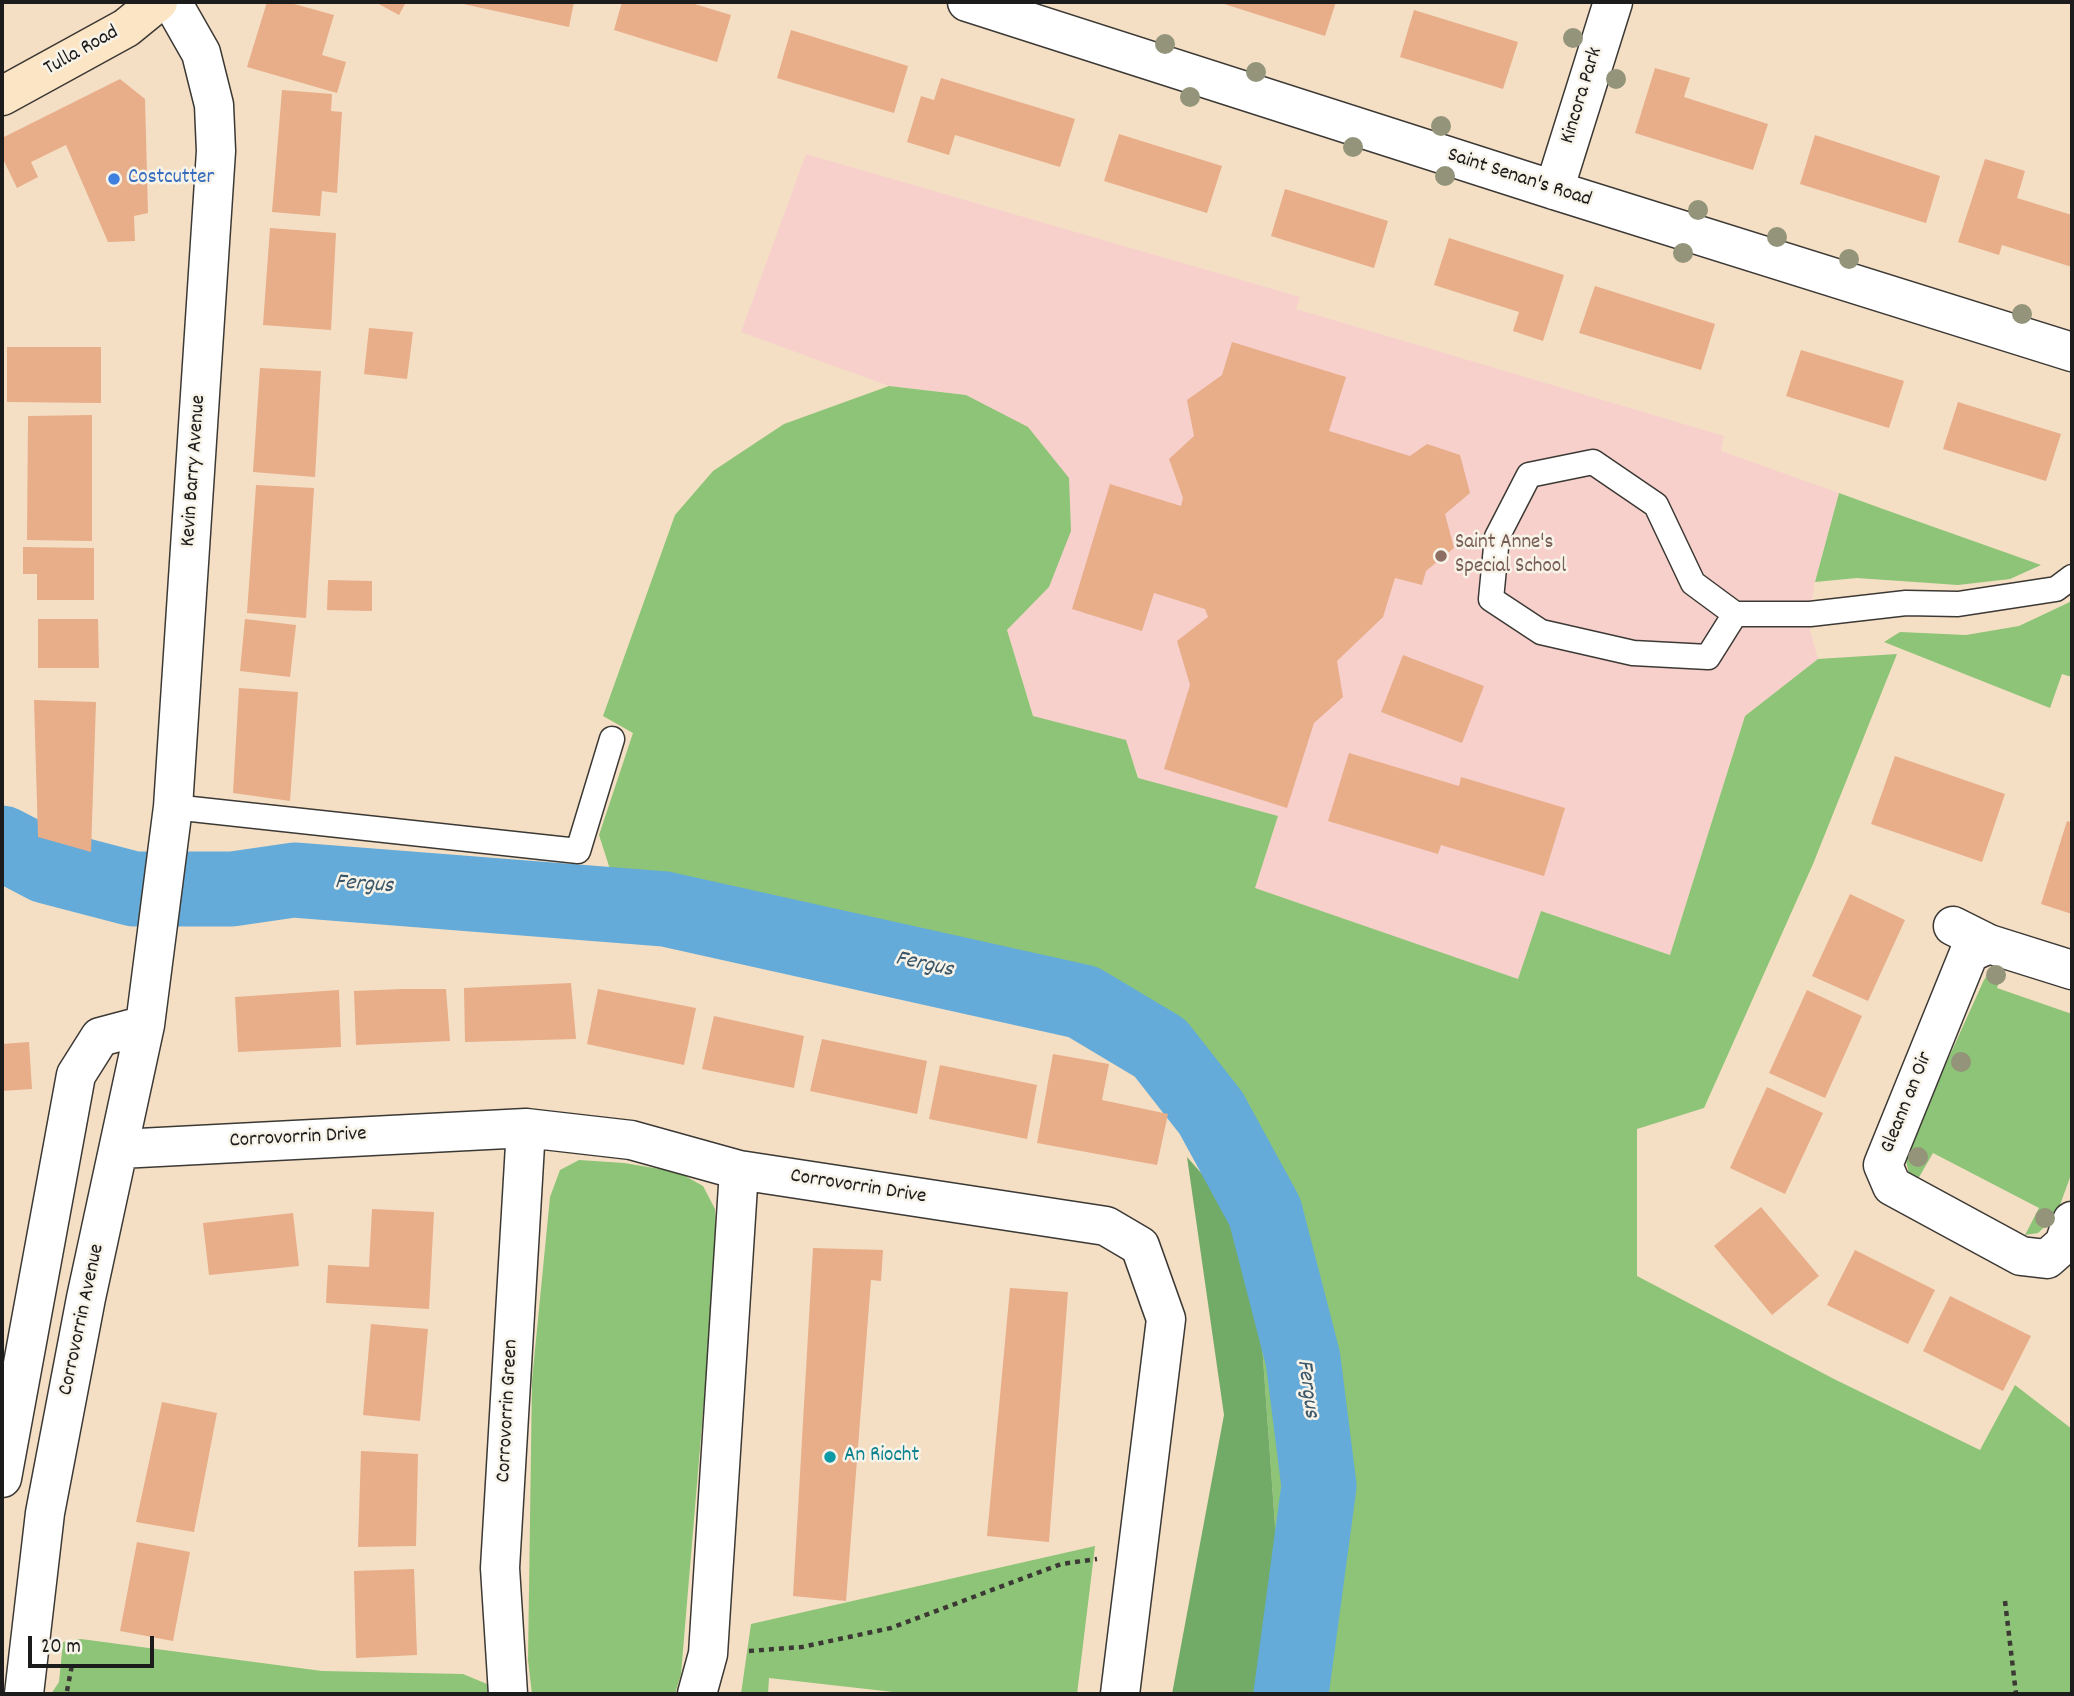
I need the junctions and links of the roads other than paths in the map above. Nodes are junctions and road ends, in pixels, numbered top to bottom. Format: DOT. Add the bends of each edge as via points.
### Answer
graph roads {
  1 [pos="158,2"];
  2 [pos="172,2"];
  3 [pos="967,2"];
  4 [pos="1613,2"];
  5 [pos="2,96"];
  6 [pos="1554,190"];
  7 [pos="2072,352"];
  8 [pos="2072,577"];
  9 [pos="1735,614"];
  10 [pos="612,739"];
  11 [pos="173,807"];
  12 [pos="1953,926"];
  13 [pos="1989,944"];
  14 [pos="156,947"];
  15 [pos="2072,970"];
  16 [pos="145,1025"];
  17 [pos="526,1128"];
  18 [pos="120,1149"];
  19 [pos="739,1170"];
  20 [pos="2072,1221"];
  21 [pos="2,1478"];
  22 [pos="24,1694"];
  23 [pos="508,1694"];
  24 [pos="697,1694"];
  25 [pos="1120,1694"];
  1 -- 5 [label="main road, Tulla Road" via="126,28"];
  2 -- 11 [label="street, Kevin Barry Avenue" via="201,53 214,105 216,151"];
  3 -- 6 [label="street, Saint Senan's Road"];
  4 -- 6 [label="street, Kincora Park"];
  6 -- 7 [label="street, Saint Senan's Road"];
  8 -- 9 [label="lane" via="2056,589 1958,604"];
  9 -- 9 [label="lane" via="1693,583 1656,505 1593,462 1529,475 1497,537 1491,599 1541,632 1633,653 1708,657"];
  10 -- 11 [label="lane" via="578,851"];
  11 -- 14 [label="street, Kevin Barry Avenue"];
  12 -- 13 [label="street"];
  13 -- 15 [label="street"];
  13 -- 20 [label="street, Gleann an Oir" via="1969,953 1883,1165 1892,1186 2021,1256 2047,1259 2064,1244"];
  14 -- 16 [label="street, Corrovorrin Avenue"];
  16 -- 18 [label="street, Corrovorrin Avenue"];
  16 -- 21 [label="street" via="100,1037 76,1075"];
  17 -- 18 [label="street, Corrovorrin Drive"];
  17 -- 19 [label="street, Corrovorrin Drive" via="631,1140"];
  17 -- 23 [label="street, Corrovorrin Green" via="500,1568"];
  18 -- 22 [label="street, Corrovorrin Avenue" via="45,1513"];
  19 -- 24 [label="street" via="708,1654"];
  19 -- 25 [label="street, Corrovorrin Drive" via="1106,1226 1140,1246 1166,1319"];
}
